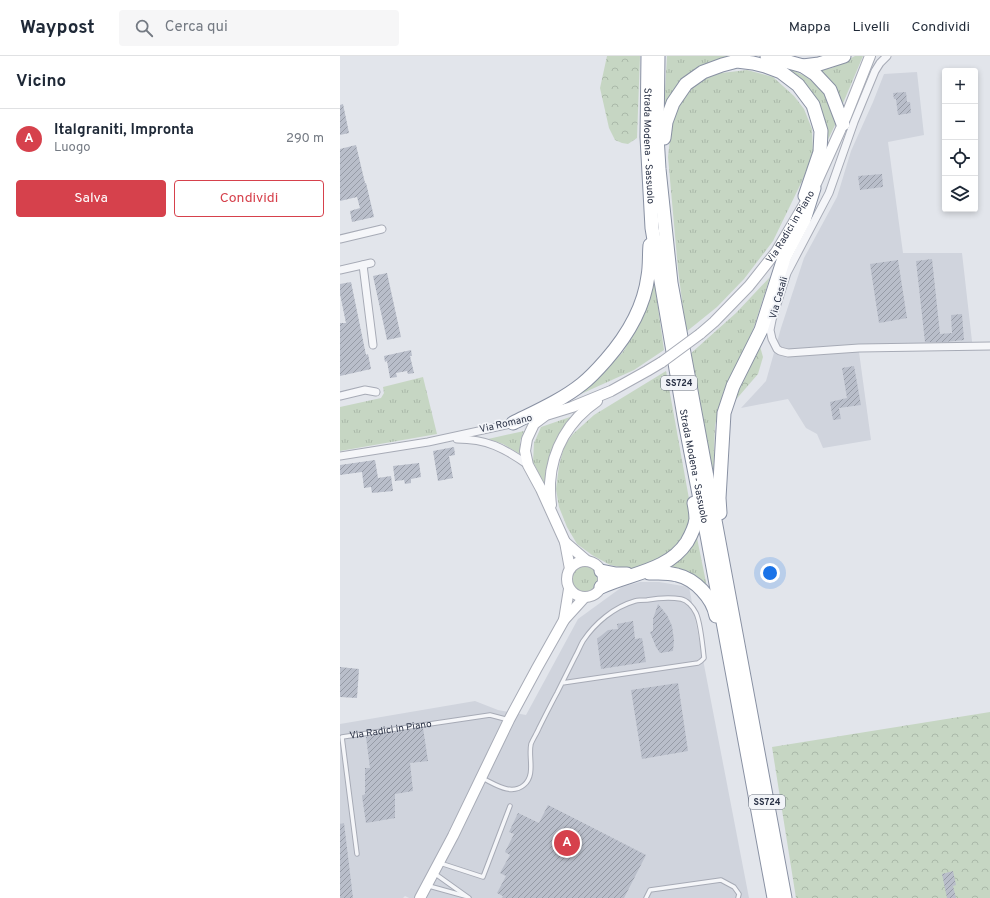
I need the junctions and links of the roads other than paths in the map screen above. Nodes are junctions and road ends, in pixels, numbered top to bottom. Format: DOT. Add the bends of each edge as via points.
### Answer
graph roads {
  1 [pos="648,56"];
  2 [pos="658,56"];
  3 [pos="767,56"];
  4 [pos="844,56"];
  5 [pos="870,56"];
  6 [pos="887,56"];
  7 [pos="803,66"];
  8 [pos="843,124"];
  9 [pos="659,169"];
  10 [pos="814,188"];
  11 [pos="797,217"];
  12 [pos="652,228"];
  13 [pos="382,229"];
  14 [pos="340,239"];
  15 [pos="371,263"];
  16 [pos="363,265"];
  17 [pos="340,270"];
  18 [pos="373,345"];
  19 [pos="990,346"];
  20 [pos="662,362"];
  21 [pos="611,391"];
  22 [pos="376,392"];
  23 [pos="340,396"];
  24 [pos="546,415"];
  25 [pos="685,422"];
  26 [pos="513,423"];
  27 [pos="445,438"];
  28 [pos="340,456"];
  29 [pos="528,465"];
  30 [pos="551,509"];
  31 [pos="565,542"];
  32 [pos="587,561"];
  33 [pos="570,568"];
  34 [pos="723,568"];
  35 [pos="601,571"];
  36 [pos="635,574"];
  37 [pos="601,587"];
  38 [pos="569,590"];
  39 [pos="584,598"];
  40 [pos="564,620"];
  41 [pos="562,683"];
  42 [pos="742,703"];
  43 [pos="509,720"];
  44 [pos="481,777"];
  45 [pos="510,806"];
  46 [pos="357,854"];
  47 [pos="438,863"];
  48 [pos="433,873"];
  49 [pos="427,885"];
  50 [pos="469,897"];
  51 [pos="420,898"];
  52 [pos="646,898"];
  53 [pos="738,898"];
  54 [pos="774,898"];
  55 [pos="784,898"];
  1 -- 12 [label="highway, Strada Modena - Sassuolo / SS724" via="647,137"];
  2 -- 9 [label="highway, Strada Modena - Sassuolo / SS724"];
  3 -- 7 [label="highway"];
  4 -- 7 [label="highway"];
  5 -- 8 [label="street, Via Radici in Piano"];
  6 -- 19 [label="street, Via Casali" via="875,71 829,193 787,273 772,320 772,339 777,349 788,353 859,348"];
  7 -- 8 [label="highway" via="830,90"];
  8 -- 10 [label="street, Via Radici in Piano"];
  9 -- 11 [label="highway" via="666,122 673,103 686,84 703,72 737,61 766,66 781,72 798,85 813,105 821,131 820,152"];
  9 -- 34 [label="highway, Strada Modena - Sassuolo / SS724" via="671,283"];
  10 -- 11 [label="street, Via Radici in Piano"];
  10 -- 34 [label="highway" via="804,220 784,258 761,330 733,386 724,413 719,498"];
  11 -- 20 [label="street, Via Radici in Piano, bridge" via="776,252 749,286 714,322"];
  12 -- 25 [label="highway, Strada Modena - Sassuolo / SS724"];
  12 -- 26 [label="highway" via="648,276 642,300 633,323 618,346 583,383"];
  13 -- 14 [label="street"];
  15 -- 16 [label="street"];
  16 -- 17 [label="street"];
  16 -- 18 [label="street"];
  20 -- 21 [label="street, Via Romano"];
  21 -- 24 [label="street, Via Romano"];
  21 -- 30 [label="street" via="577,419 557,449 550,484"];
  22 -- 23 [label="street" via="365,390"];
  24 -- 26 [label="street, Via Romano"];
  24 -- 29 [label="street" via="534,424 527,439 525,451"];
  25 -- 36 [label="highway" via="696,518 691,535 671,559 658,567"];
  25 -- 42 [label="highway, Strada Modena - Sassuolo / SS724"];
  26 -- 27 [label="street, Via Romano"];
  27 -- 28 [label="street, Via Romano"];
  27 -- 29 [label="street" via="486,442"];
  29 -- 30 [label="street"];
  30 -- 31 [label="street"];
  31 -- 32 [label="street"];
  31 -- 33 [label="street"];
  32 -- 33 [label="street" via="577,562"];
  32 -- 35 [label="street" via="598,566"];
  33 -- 38 [label="street" via="566,579"];
  34 -- 42 [label="highway, Strada Modena - Sassuolo / SS724"];
  35 -- 36 [label="highway"];
  35 -- 37 [label="street"];
  36 -- 37 [label="highway"];
  36 -- 42 [label="highway" via="678,575 690,581 708,598 715,611 730,686"];
  37 -- 39 [label="street" via="594,595"];
  38 -- 39 [label="street"];
  38 -- 40 [label="street"];
  39 -- 40 [label="street"];
  40 -- 43 [label="street"];
  41 -- 41 [label="lane" via="583,641 608,614 619,607 635,601 676,598 683,599 696,613 704,658 698,663"];
  41 -- 44 [label="lane" via="531,744 530,771 525,784 515,790 509,790"];
  42 -- 54 [label="highway, SS724"];
  42 -- 55 [label="highway, SS724"];
  43 -- 44 [label="street"];
  43 -- 46 [label="lane, Via Radici in Piano" via="490,715 342,737"];
  44 -- 47 [label="street"];
  45 -- 47 [label="lane" via="482,877"];
  47 -- 48 [label="street"];
  48 -- 49 [label="street"];
  48 -- 50 [label="lane"];
  49 -- 50 [label="lane"];
  49 -- 51 [label="street"];
  52 -- 53 [label="lane" via="650,890 721,880 734,887 739,894"];
}
